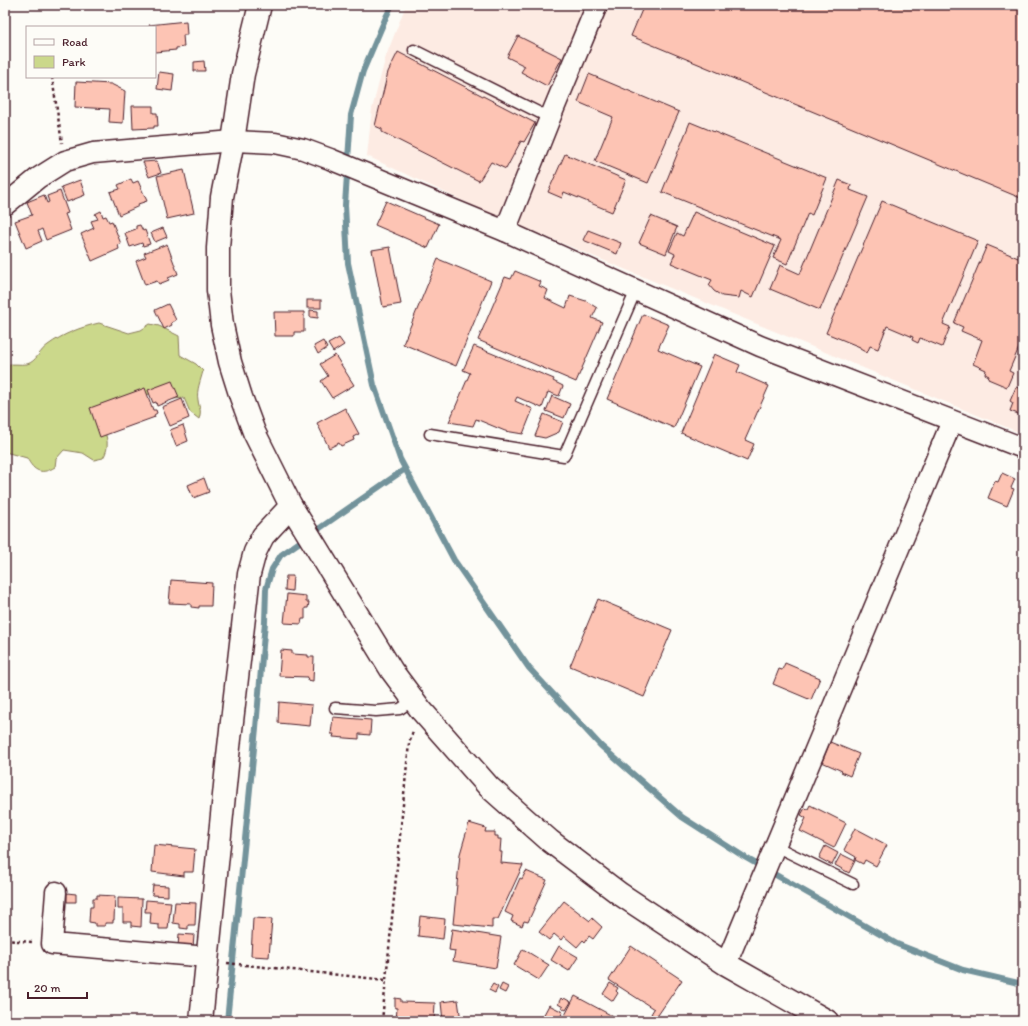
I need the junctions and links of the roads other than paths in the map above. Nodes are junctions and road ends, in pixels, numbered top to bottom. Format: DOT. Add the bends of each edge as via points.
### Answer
graph roads {
  1 [pos="260,5"];
  2 [pos="597,5"];
  3 [pos="414,50"];
  4 [pos="550,118"];
  5 [pos="233,141"];
  6 [pos="5,205"];
  7 [pos="505,231"];
  8 [pos="636,290"];
  9 [pos="952,421"];
  10 [pos="430,434"];
  11 [pos="1023,448"];
  12 [pos="291,506"];
  13 [pos="417,705"];
  14 [pos="335,708"];
  15 [pos="775,846"];
  16 [pos="853,884"];
  17 [pos="56,892"];
  18 [pos="208,959"];
  19 [pos="726,964"];
  20 [pos="201,1021"];
  21 [pos="827,1021"];
  1 -- 5 [label="street" via="243,74"];
  2 -- 4 [label="street"];
  3 -- 4 [label="lane"];
  4 -- 7 [label="street"];
  5 -- 6 [label="street" via="93,153 65,161 38,178"];
  5 -- 7 [label="street" via="275,143 303,149"];
  5 -- 12 [label="street" via="222,197 218,248 218,290 222,325 230,362 254,432"];
  7 -- 8 [label="street"];
  8 -- 9 [label="street" via="760,346"];
  8 -- 10 [label="lane" via="564,456"];
  9 -- 11 [label="street"];
  9 -- 15 [label="street"];
  12 -- 13 [label="street" via="392,671"];
  12 -- 18 [label="street" via="263,536 254,552 249,574"];
  13 -- 14 [label="lane" via="376,711"];
  13 -- 19 [label="street" via="488,787 550,841 620,894"];
  15 -- 16 [label="lane"];
  15 -- 19 [label="street"];
  17 -- 18 [label="street" via="52,944"];
  18 -- 20 [label="street"];
  19 -- 21 [label="street"];
}
